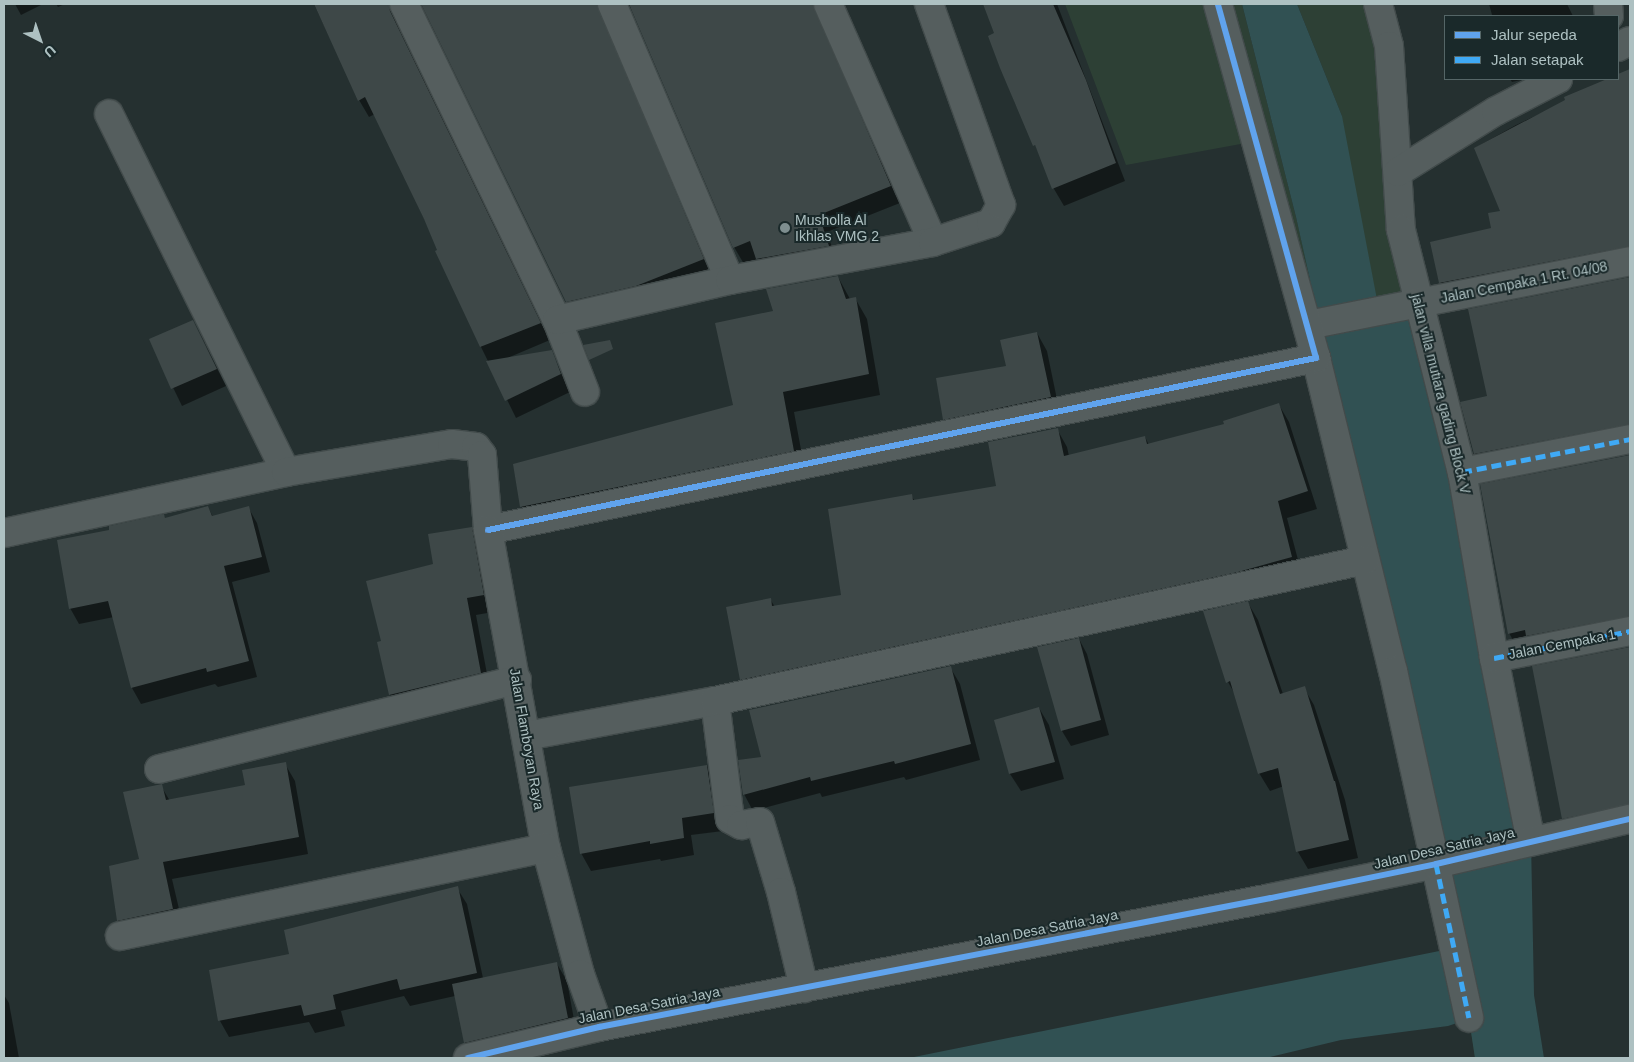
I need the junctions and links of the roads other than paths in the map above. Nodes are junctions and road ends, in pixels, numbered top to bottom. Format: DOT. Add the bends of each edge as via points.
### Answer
graph roads {
  1 [pos="404,4"];
  2 [pos="612,4"];
  3 [pos="828,4"];
  4 [pos="929,4"];
  5 [pos="1218,4"];
  6 [pos="1378,4"];
  7 [pos="1630,41"];
  8 [pos="1619,47"];
  9 [pos="1556,80"];
  10 [pos="109,114"];
  11 [pos="1398,172"];
  12 [pos="933,242"];
  13 [pos="1630,261"];
  14 [pos="730,280"];
  15 [pos="1418,304"];
  16 [pos="557,320"];
  17 [pos="1308,325"];
  18 [pos="1316,358"];
  19 [pos="585,392"];
  20 [pos="1630,439"];
  21 [pos="286,472"];
  22 [pos="1462,472"];
  23 [pos="488,530"];
  24 [pos="4,533"];
  25 [pos="1365,560"];
  26 [pos="1630,631"];
  27 [pos="1494,658"];
  28 [pos="517,680"];
  29 [pos="715,701"];
  30 [pos="526,736"];
  31 [pos="159,769"];
  32 [pos="1630,819"];
  33 [pos="1531,841"];
  34 [pos="546,848"];
  35 [pos="1438,864"];
  36 [pos="120,936"];
  37 [pos="804,988"];
  38 [pos="1469,1018"];
  39 [pos="599,1027"];
  40 [pos="468,1058"];
  1 -- 16 [label="street"];
  2 -- 14 [label="street"];
  3 -- 12 [label="street"];
  4 -- 12 [label="street" via="1001,205 991,223"];
  5 -- 17 [label="street"];
  6 -- 11 [label="street, jalan villa mutiara gading Block V" via="1389,46"];
  7 -- 8 [label="street"];
  9 -- 11 [label="street" via="1496,111"];
  10 -- 21 [label="street"];
  11 -- 15 [label="street, jalan villa mutiara gading Block V" via="1401,230"];
  12 -- 14 [label="street"];
  13 -- 15 [label="street, Jalan Cempaka 1 Rt. 04/08"];
  14 -- 16 [label="street"];
  15 -- 17 [label="street, Jalan Cempaka 1 Rt. 04/08"];
  15 -- 22 [label="street, jalan villa mutiara gading Block V"];
  16 -- 19 [label="street"];
  17 -- 18 [label="street"];
  18 -- 23 [label="street"];
  18 -- 25 [label="street"];
  20 -- 22 [label="street"];
  21 -- 23 [label="street, Jalan Flamboyan Raya" via="452,444 476,446 482,455"];
  21 -- 24 [label="street"];
  22 -- 27 [label="street, jalan villa mutiara gading Block V"];
  23 -- 28 [label="street, Jalan Flamboyan Raya"];
  25 -- 29 [label="street"];
  25 -- 35 [label="street"];
  26 -- 27 [label="street, Jalan Cempaka 1"];
  27 -- 33 [label="street, jalan villa mutiara gading Block V"];
  28 -- 30 [label="street, Jalan Flamboyan Raya"];
  28 -- 31 [label="street"];
  29 -- 30 [label="street"];
  29 -- 37 [label="street" via="730,819 741,825 760,822"];
  30 -- 34 [label="street, Jalan Flamboyan Raya"];
  32 -- 33 [label="street, Jalan Desa Satria Jaya"];
  33 -- 35 [label="street, Jalan Desa Satria Jaya"];
  34 -- 36 [label="street"];
  34 -- 39 [label="street, Jalan Flamboyan Raya" via="580,974"];
  35 -- 37 [label="street, Jalan Desa Satria Jaya"];
  35 -- 38 [label="street"];
  37 -- 39 [label="street, Jalan Desa Satria Jaya"];
  39 -- 40 [label="street, Jalan Desa Satria Jaya"];
}
